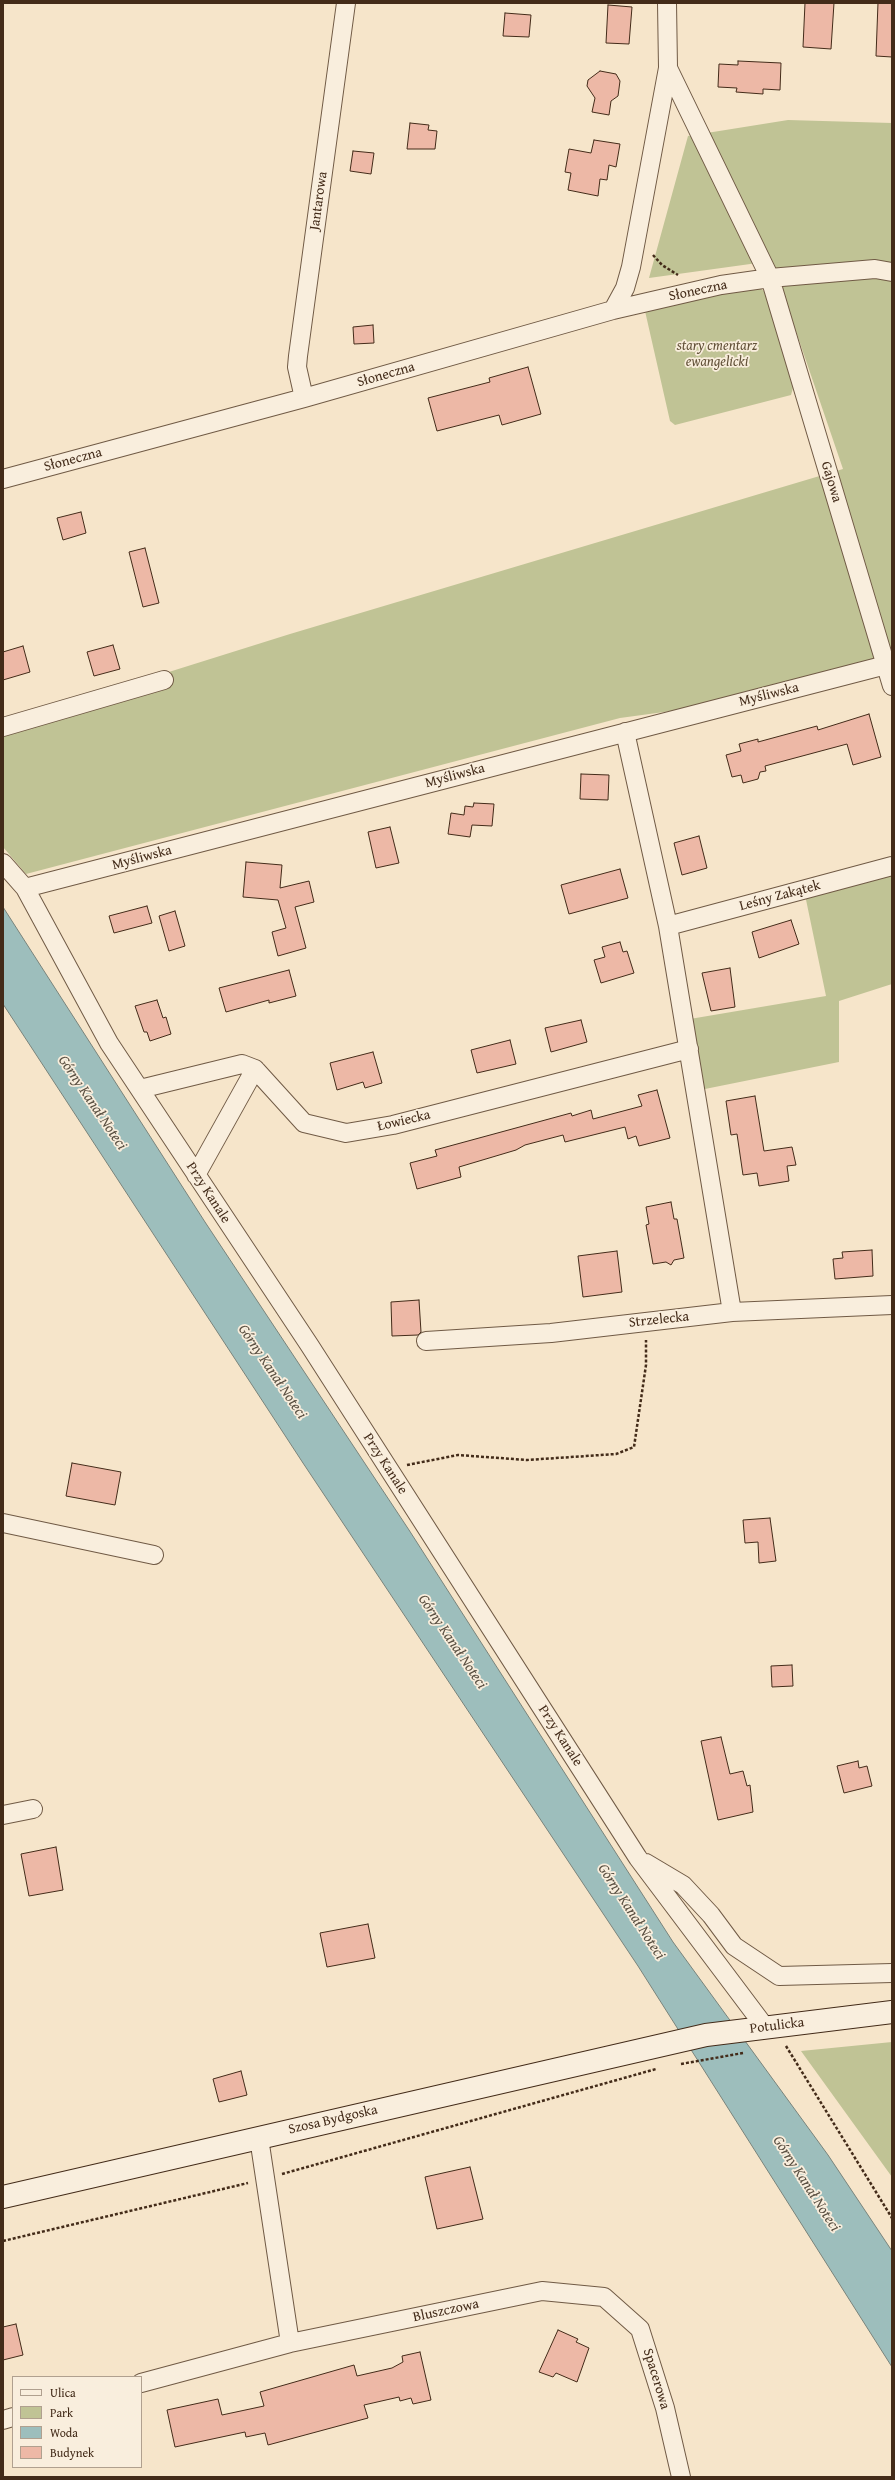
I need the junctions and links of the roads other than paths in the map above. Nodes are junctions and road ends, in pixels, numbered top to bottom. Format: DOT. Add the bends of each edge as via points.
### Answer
graph roads {
  1 [pos="346,3"];
  2 [pos="666,3"];
  3 [pos="668,68"];
  4 [pos="892,272"];
  5 [pos="770,278"];
  6 [pos="613,310"];
  7 [pos="304,398"];
  8 [pos="3,479"];
  9 [pos="886,665"];
  10 [pos="164,680"];
  11 [pos="892,686"];
  12 [pos="3,727"];
  13 [pos="625,732"];
  14 [pos="3,864"];
  15 [pos="892,866"];
  16 [pos="25,888"];
  17 [pos="668,926"];
  18 [pos="690,1049"];
  19 [pos="255,1069"];
  20 [pos="140,1089"];
  21 [pos="196,1175"];
  22 [pos="892,1305"];
  23 [pos="732,1312"];
  24 [pos="426,1341"];
  25 [pos="3,1523"];
  26 [pos="154,1555"];
  27 [pos="33,1809"];
  28 [pos="3,1815"];
  29 [pos="638,1858"];
  30 [pos="892,1973"];
  31 [pos="892,2012"];
  32 [pos="756,2028"];
  33 [pos="664,2044"];
  34 [pos="259,2138"];
  35 [pos="3,2197"];
  36 [pos="604,2297"];
  37 [pos="290,2344"];
  38 [pos="142,2383"];
  39 [pos="681,2477"];
  1 -- 7 [label="street, Jantarowa" via="298,356 297,368"];
  2 -- 3 [label="street"];
  3 -- 5 [label="street"];
  3 -- 6 [label="street" via="629,274 625,288"];
  4 -- 5 [label="street, Słoneczna" via="875,269"];
  5 -- 6 [label="street, Słoneczna" via="721,285"];
  5 -- 9 [label="street, Gajowa"];
  6 -- 7 [label="street, Słoneczna"];
  7 -- 8 [label="street, Słoneczna"];
  9 -- 11 [label="street, Gajowa"];
  9 -- 13 [label="street, Myśliwska"];
  10 -- 12 [label="street"];
  13 -- 16 [label="street, Myśliwska"];
  13 -- 17 [label="street"];
  14 -- 16 [label="street, Przy Kanale"];
  15 -- 17 [label="street, Leśny Zakątek"];
  16 -- 20 [label="street, Przy Kanale" via="109,1043"];
  17 -- 18 [label="street"];
  18 -- 19 [label="street, Łowiecka" via="393,1125 346,1133 304,1123"];
  18 -- 23 [label="street"];
  19 -- 20 [label="street" via="242,1064"];
  19 -- 21 [label="street"];
  20 -- 21 [label="street, Przy Kanale"];
  21 -- 29 [label="street, Przy Kanale"];
  22 -- 23 [label="street, Strzelecka"];
  23 -- 24 [label="street, Strzelecka" via="551,1333"];
  25 -- 26 [label="street"];
  27 -- 28 [label="street"];
  29 -- 30 [label="street" via="683,1885 711,1915 734,1946 779,1976"];
  29 -- 32 [label="street, Przy Kanale"];
  31 -- 32 [label="street, Potulicka"];
  32 -- 33 [label="street, Potulicka"];
  33 -- 34 [label="street, Szosa Bydgoska"];
  34 -- 35 [label="street, Szosa Bydgoska"];
  34 -- 37 [label="street"];
  36 -- 37 [label="street, Bluszczowa" via="542,2291"];
  36 -- 39 [label="street, Spacerowa" via="640,2329 665,2408"];
  37 -- 38 [label="street, Bluszczowa"];
}
